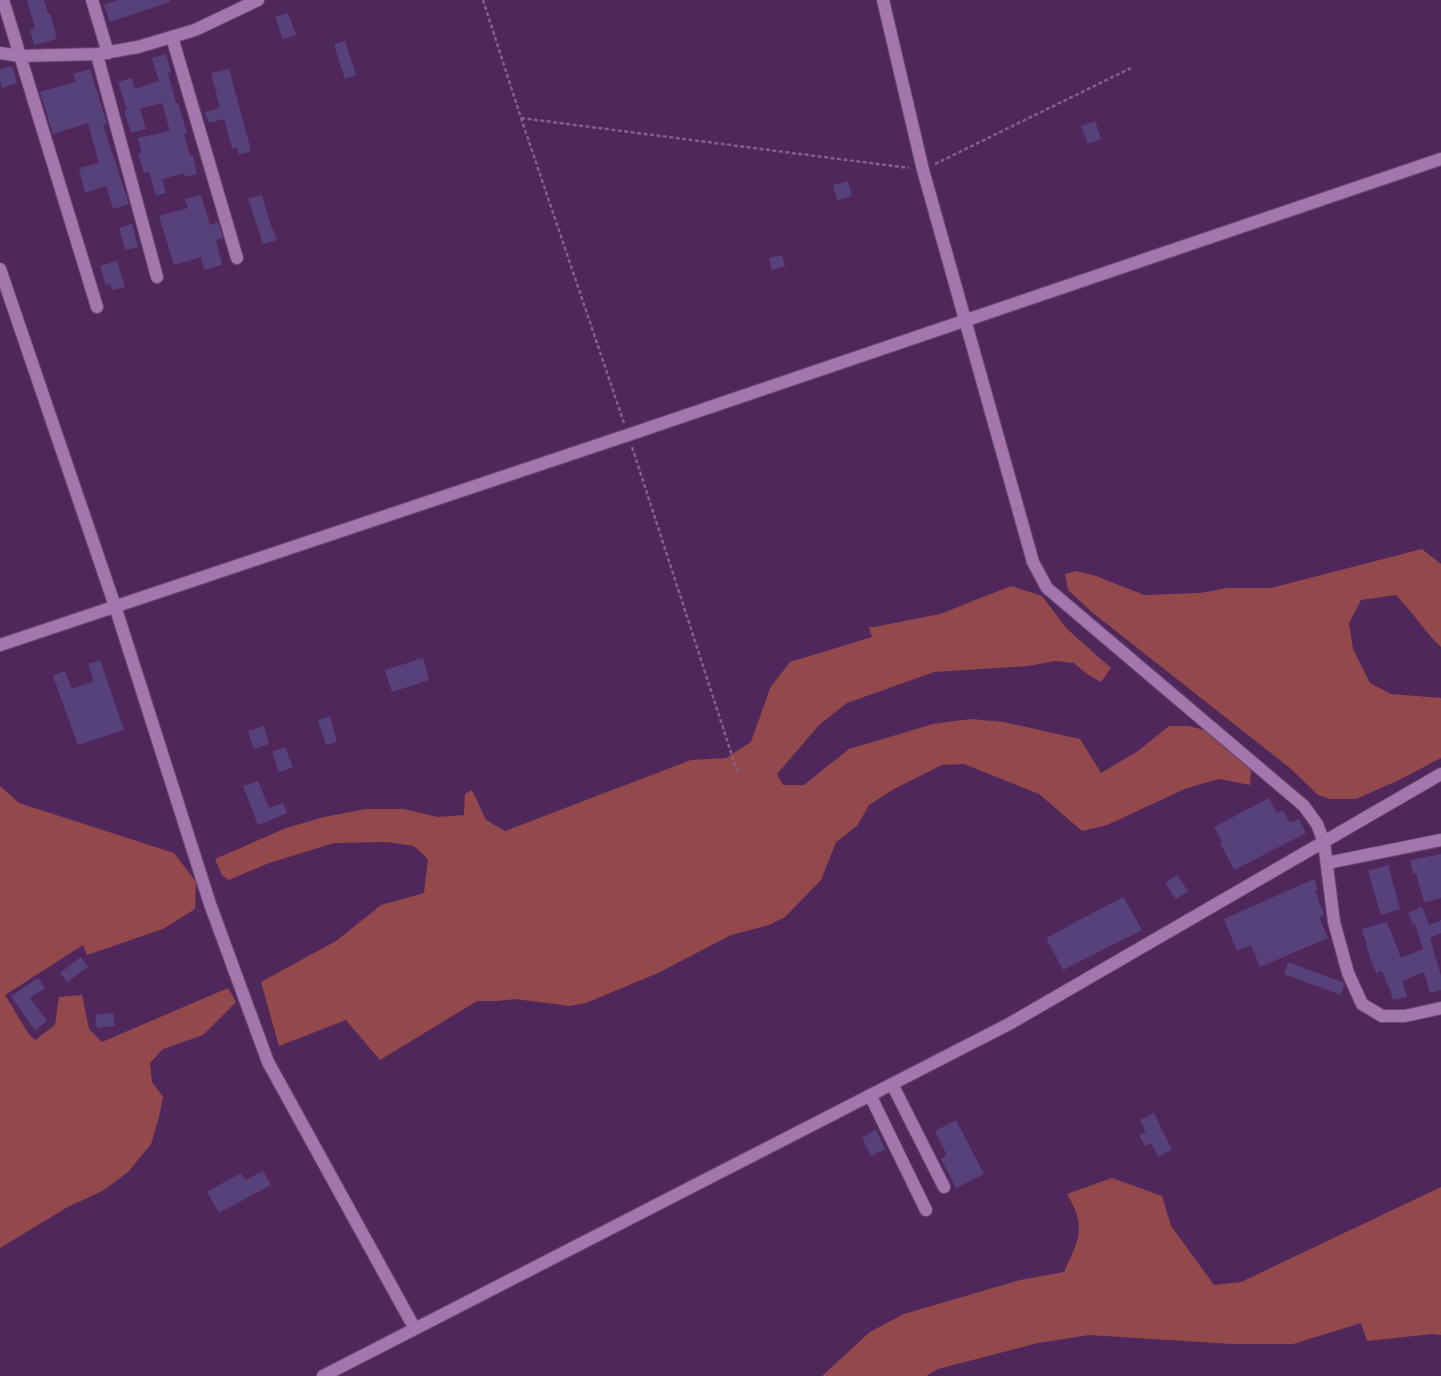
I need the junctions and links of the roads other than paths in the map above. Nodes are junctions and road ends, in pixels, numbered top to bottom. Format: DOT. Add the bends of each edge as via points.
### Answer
graph roads {
  1 [pos="3,0"];
  2 [pos="92,0"];
  3 [pos="258,0"];
  4 [pos="883,0"];
  5 [pos="235,5"];
  6 [pos="172,37"];
  7 [pos="0,53"];
  8 [pos="102,54"];
  9 [pos="20,56"];
  10 [pos="1441,159"];
  11 [pos="237,258"];
  12 [pos="0,269"];
  13 [pos="157,277"];
  14 [pos="97,307"];
  15 [pos="964,321"];
  16 [pos="115,606"];
  17 [pos="0,645"];
  18 [pos="1441,774"];
  19 [pos="1441,840"];
  20 [pos="1324,842"];
  21 [pos="1327,863"];
  22 [pos="1441,1008"];
  23 [pos="892,1084"];
  24 [pos="870,1095"];
  25 [pos="944,1187"];
  26 [pos="926,1210"];
  27 [pos="415,1329"];
  28 [pos="323,1376"];
  1 -- 9 [label="street"];
  2 -- 8 [label="street"];
  3 -- 5 [label="street"];
  4 -- 15 [label="street" via="923,170"];
  5 -- 6 [label="street" via="195,30"];
  6 -- 8 [label="street"];
  6 -- 11 [label="street"];
  7 -- 9 [label="street"];
  8 -- 9 [label="street"];
  8 -- 13 [label="street"];
  9 -- 14 [label="street"];
  10 -- 15 [label="street"];
  12 -- 16 [label="street"];
  15 -- 16 [label="street"];
  15 -- 20 [label="street" via="1033,562 1046,588 1304,806 1317,824"];
  16 -- 17 [label="street"];
  16 -- 27 [label="street" via="210,904 268,1062"];
  18 -- 20 [label="street"];
  19 -- 21 [label="street"];
  20 -- 21 [label="street"];
  20 -- 23 [label="street" via="1009,1024"];
  21 -- 22 [label="street" via="1334,922 1348,973 1362,1004 1382,1016 1405,1016"];
  23 -- 24 [label="street"];
  23 -- 25 [label="street"];
  24 -- 26 [label="street"];
  24 -- 27 [label="street"];
  27 -- 28 [label="street"];
}
